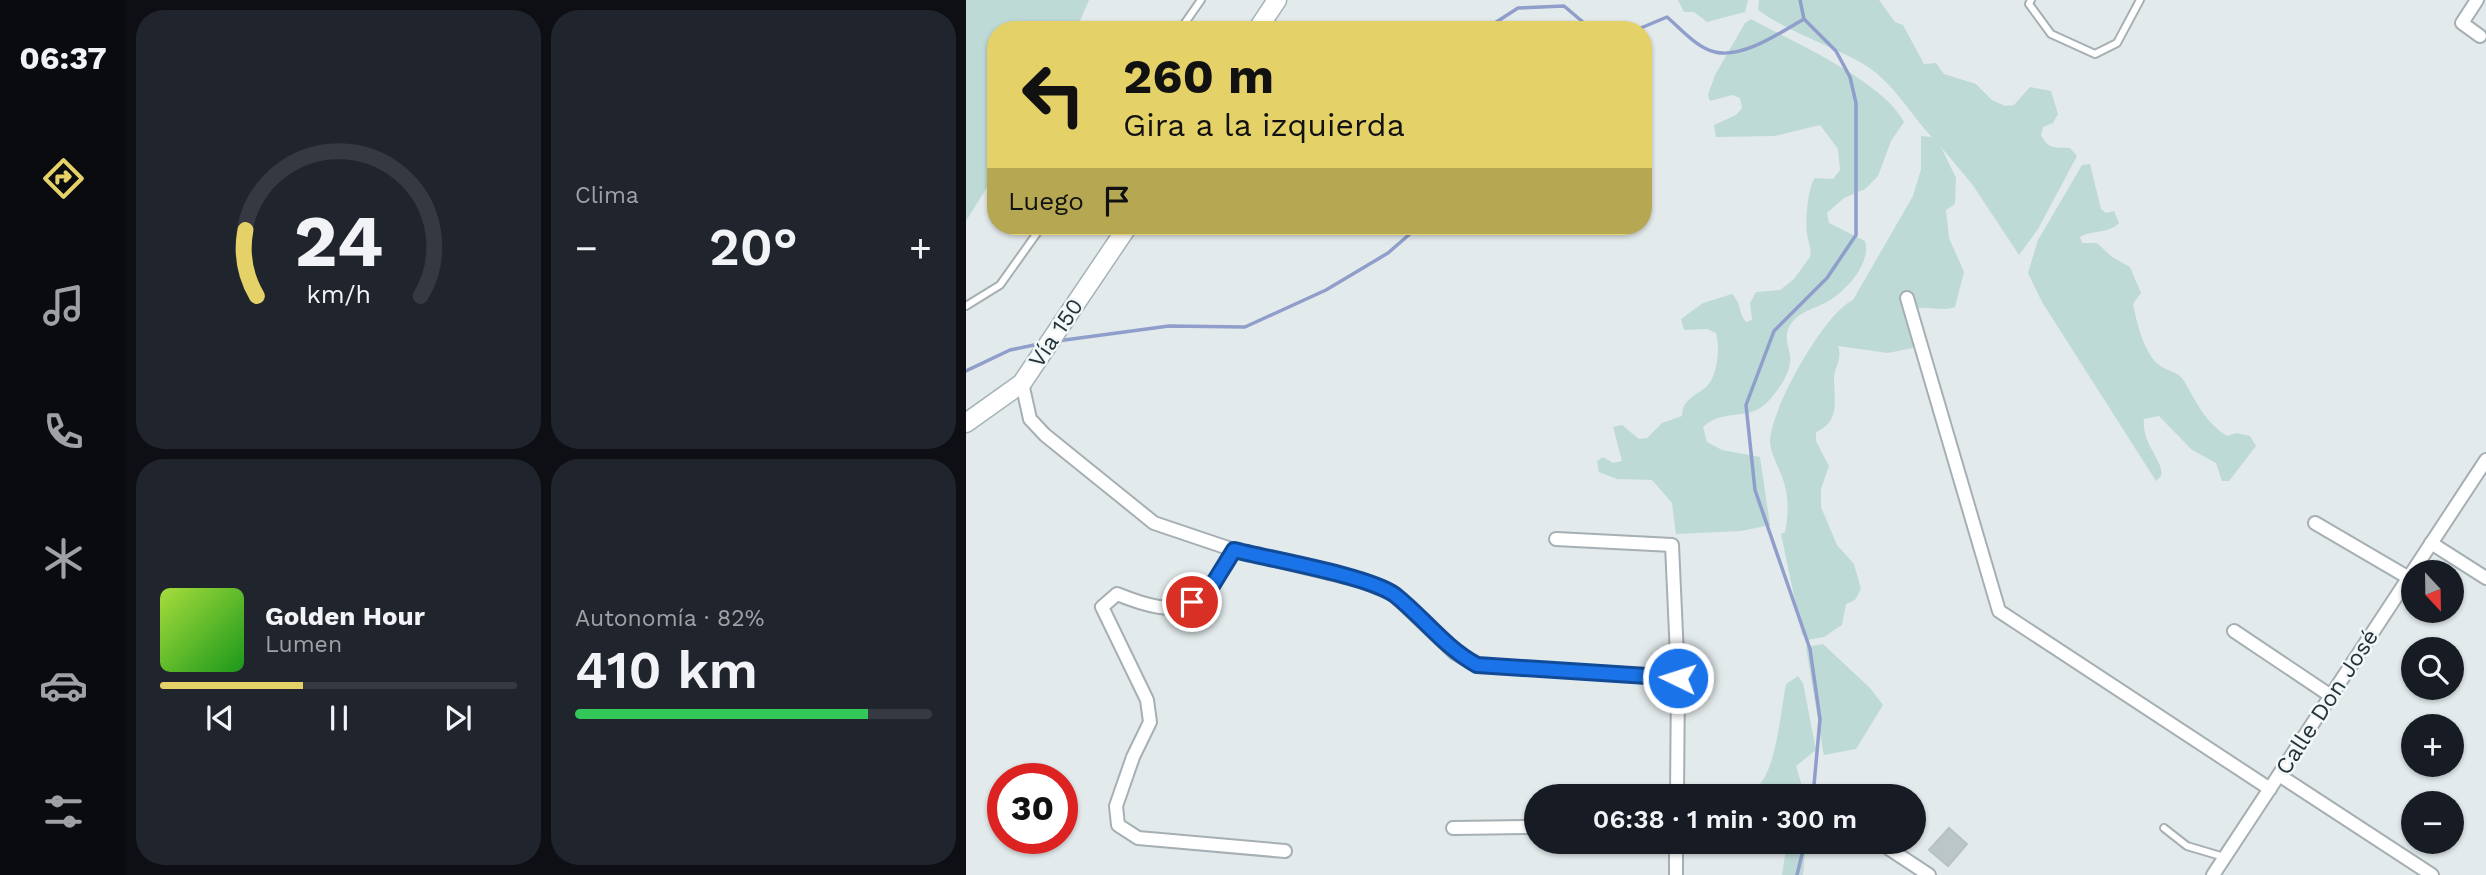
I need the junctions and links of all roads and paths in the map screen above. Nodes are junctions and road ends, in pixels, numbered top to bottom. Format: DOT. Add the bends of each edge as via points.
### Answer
graph roads {
  1 [pos="1200,0"];
  2 [pos="1277,0"];
  3 [pos="2031,0"];
  4 [pos="2140,0"];
  5 [pos="2477,0"];
  6 [pos="1186,21"];
  7 [pos="1263,21"];
  8 [pos="2480,36"];
  9 [pos="1036,235"];
  10 [pos="1122,235"];
  11 [pos="1907,299"];
  12 [pos="966,306"];
  13 [pos="1022,383"];
  14 [pos="966,423"];
  15 [pos="2486,460"];
  16 [pos="2315,523"];
  17 [pos="1556,539"];
  18 [pos="2431,543"];
  19 [pos="1234,550"];
  20 [pos="2420,560"];
  21 [pos="2401,573"];
  22 [pos="2486,578"];
  23 [pos="2401,590"];
  24 [pos="2234,631"];
  25 [pos="1678,678"];
  26 [pos="2331,695"];
  27 [pos="2279,775"];
  28 [pos="1677,784"];
  29 [pos="2270,789"];
  30 [pos="1524,827"];
  31 [pos="1453,828"];
  32 [pos="2164,828"];
  33 [pos="1284,851"];
  34 [pos="1676,854"];
  35 [pos="1898,854"];
  36 [pos="2225,857"];
  37 [pos="1676,875"];
  38 [pos="1929,875"];
  39 [pos="2213,875"];
  40 [pos="2432,875"];
  1 -- 6 [label="lane"];
  2 -- 7 [label="main road"];
  3 -- 4 [label="lane" via="2029,4 2051,34 2095,54 2117,43"];
  5 -- 8 [label="street" via="2462,23"];
  9 -- 12 [label="lane" via="1000,285"];
  10 -- 13 [label="main road, Vía 150"];
  11 -- 29 [label="street" via="1999,611"];
  13 -- 14 [label="main road, Vía 150"];
  13 -- 19 [label="street" via="1030,419 1037,427 1154,523"];
  15 -- 18 [label="street, Calle Don José"];
  16 -- 21 [label="street"];
  17 -- 25 [label="street" via="1672,545"];
  18 -- 20 [label="street, Calle Don José"];
  18 -- 22 [label="street"];
  19 -- 25 [label="street" via="1362,581 1393,594 1455,653 1477,665"];
  19 -- 33 [label="street" via="1210,589 1192,602 1166,610 1117,594 1101,607 1147,700 1150,722 1116,806 1118,825 1138,838"];
  23 -- 26 [label="street, Calle Don José"];
  24 -- 26 [label="street"];
  25 -- 28 [label="street"];
  26 -- 27 [label="street, Calle Don José"];
  27 -- 29 [label="street, Calle Don José"];
  27 -- 40 [label="street"];
  29 -- 36 [label="street, Calle Don José"];
  30 -- 31 [label="street"];
  32 -- 36 [label="lane" via="2187,846"];
  34 -- 37 [label="street"];
  35 -- 38 [label="street"];
  36 -- 39 [label="street, Calle Don José"];
}
